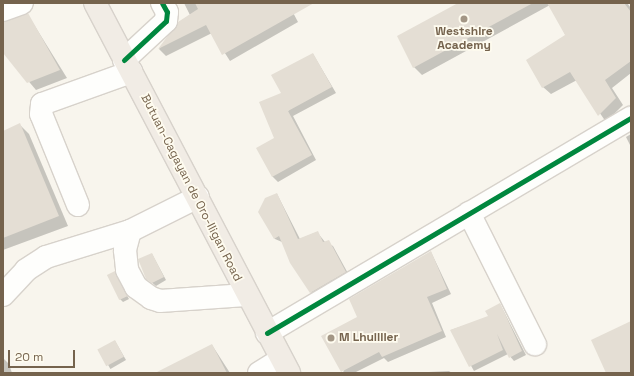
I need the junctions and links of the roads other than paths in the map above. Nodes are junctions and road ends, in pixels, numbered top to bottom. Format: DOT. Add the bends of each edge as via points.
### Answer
graph roads {
  1 [pos="22,3"];
  2 [pos="94,3"];
  3 [pos="162,3"];
  4 [pos="3,10"];
  5 [pos="128,66"];
  6 [pos="631,118"];
  7 [pos="198,197"];
  8 [pos="78,205"];
  9 [pos="469,213"];
  10 [pos="130,231"];
  11 [pos="246,295"];
  12 [pos="3,296"];
  13 [pos="267,333"];
  14 [pos="535,344"];
  15 [pos="285,366"];
  16 [pos="259,373"];
  1 -- 4 [label="street"];
  2 -- 5 [label="highway, Butuan-Cagayan de Oro-Iligan Road"];
  3 -- 5 [label="street" via="167,12 166,21"];
  5 -- 7 [label="highway, Butuan-Cagayan de Oro-Iligan Road"];
  5 -- 8 [label="street" via="42,104 41,114"];
  6 -- 9 [label="street"];
  7 -- 10 [label="street"];
  7 -- 11 [label="highway, Butuan-Cagayan de Oro-Iligan Road"];
  9 -- 13 [label="street"];
  9 -- 14 [label="street"];
  10 -- 11 [label="street" via="125,250 127,270 136,287 151,298 160,301"];
  10 -- 12 [label="street" via="46,257 26,270"];
  11 -- 13 [label="highway, Butuan-Cagayan de Oro-Iligan Road"];
  13 -- 15 [label="highway, Butuan-Cagayan de Oro-Iligan Road"];
  15 -- 16 [label="street"];
}
